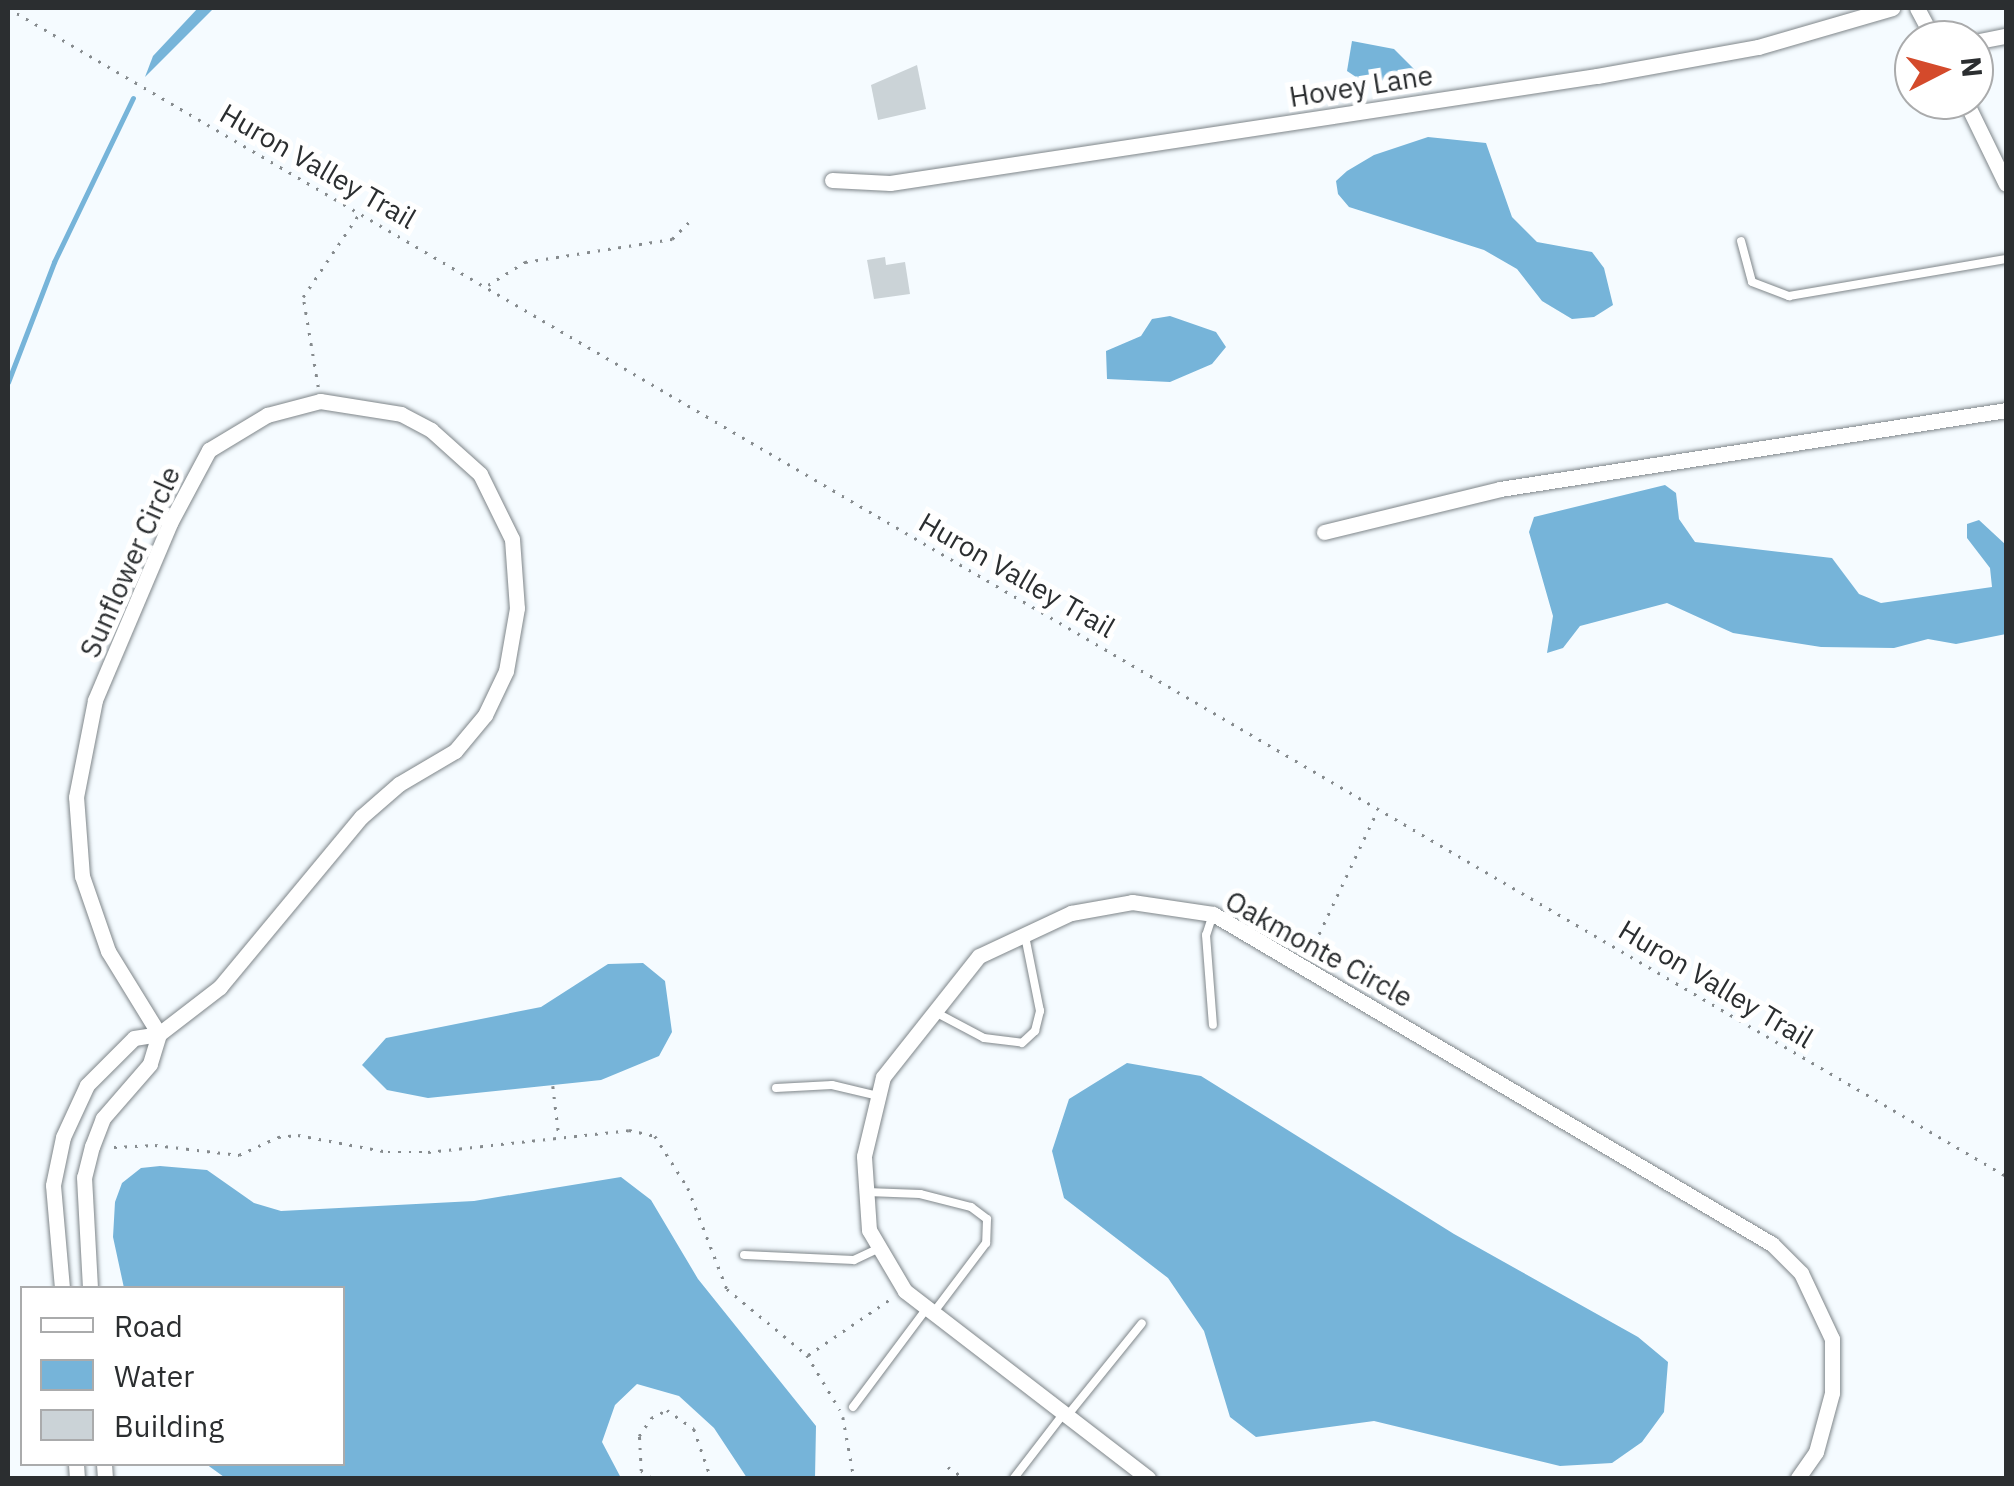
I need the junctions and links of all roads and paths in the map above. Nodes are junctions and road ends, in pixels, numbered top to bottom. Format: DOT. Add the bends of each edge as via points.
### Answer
graph roads {
  1 [pos="8,8"];
  2 [pos="1892,8"];
  3 [pos="1975,120"];
  4 [pos="832,180"];
  5 [pos="2006,184"];
  6 [pos="360,213"];
  7 [pos="690,221"];
  8 [pos="1741,240"];
  9 [pos="2006,259"];
  10 [pos="486,286"];
  11 [pos="320,402"];
  12 [pos="2006,410"];
  13 [pos="1324,532"];
  14 [pos="1377,810"];
  15 [pos="1213,914"];
  16 [pos="1024,934"];
  17 [pos="1303,967"];
  18 [pos="935,1012"];
  19 [pos="1213,1025"];
  20 [pos="158,1034"];
  21 [pos="553,1086"];
  22 [pos="776,1088"];
  23 [pos="878,1096"];
  24 [pos="559,1138"];
  25 [pos="114,1147"];
  26 [pos="2006,1176"];
  27 [pos="866,1192"];
  28 [pos="880,1248"];
  29 [pos="744,1255"];
  30 [pos="62,1286"];
  31 [pos="90,1286"];
  32 [pos="904,1289"];
  33 [pos="930,1310"];
  34 [pos="1142,1324"];
  35 [pos="807,1356"];
  36 [pos="853,1406"];
  37 [pos="1066,1414"];
  38 [pos="948,1467"];
  39 [pos="652,1478"];
  40 [pos="711,1478"];
  41 [pos="854,1478"];
  42 [pos="964,1478"];
  43 [pos="1014,1478"];
  44 [pos="1148,1478"];
  45 [pos="1798,1478"];
  1 -- 6 [label="path, Huron Valley Trail"];
  2 -- 4 [label="street, Hovey Lane" via="1758,47 1597,76 890,183"];
  3 -- 5 [label="street"];
  6 -- 10 [label="path, Huron Valley Trail"];
  6 -- 11 [label="path" via="302,305"];
  7 -- 10 [label="path" via="672,239 526,262"];
  8 -- 9 [label="lane" via="1752,282 1788,296"];
  10 -- 14 [label="path, Huron Valley Trail"];
  11 -- 20 [label="street, Sunflower Circle" via="267,414 209,450 170,523 96,700 76,797 82,876 108,951"];
  11 -- 20 [label="street, Sunflower Circle" via="401,414 480,474 512,540 517,608 506,672 484,715 454,750 398,784 361,817 220,987"];
  12 -- 13 [label="street" via="1500,490"];
  14 -- 17 [label="path"];
  14 -- 26 [label="path, Huron Valley Trail"];
  15 -- 16 [label="street, Oakmonte Circle" via="1132,902 1071,913"];
  15 -- 17 [label="street, Oakmonte Circle"];
  15 -- 19 [label="lane" via="1206,935"];
  16 -- 18 [label="street, Oakmonte Circle" via="979,956"];
  16 -- 18 [label="lane" via="1039,1000 1031,1036 1005,1046"];
  17 -- 45 [label="street, Oakmonte Circle" via="1772,1244 1801,1274 1832,1340 1832,1394 1816,1452"];
  18 -- 23 [label="street, Oakmonte Circle" via="883,1077"];
  20 -- 30 [label="street" via="134,1038 87,1085 63,1136 53,1185"];
  20 -- 31 [label="street" via="150,1064 103,1118 92,1146 84,1178"];
  21 -- 24 [label="path"];
  22 -- 23 [label="lane" via="832,1085"];
  23 -- 27 [label="street, Oakmonte Circle" via="864,1156"];
  24 -- 25 [label="path" via="428,1152 298,1136 278,1136 239,1155"];
  24 -- 35 [label="path" via="629,1130 655,1136 688,1188 727,1289"];
  27 -- 28 [label="street, Oakmonte Circle" via="870,1230"];
  27 -- 33 [label="lane" via="920,1194 971,1207 987,1219 986,1243"];
  28 -- 29 [label="lane" via="854,1260"];
  28 -- 32 [label="street, Oakmonte Circle"];
  32 -- 33 [label="street, Oakmonte Circle"];
  32 -- 35 [label="path"];
  33 -- 36 [label="lane"];
  33 -- 37 [label="street, Oakmonte Circle"];
  34 -- 37 [label="lane"];
  35 -- 41 [label="path" via="851,1434"];
  37 -- 43 [label="lane"];
  37 -- 44 [label="street, Oakmonte Circle"];
  38 -- 42 [label="path"];
  39 -- 40 [label="path" via="641,1471 640,1436 666,1410 694,1429"];
}
